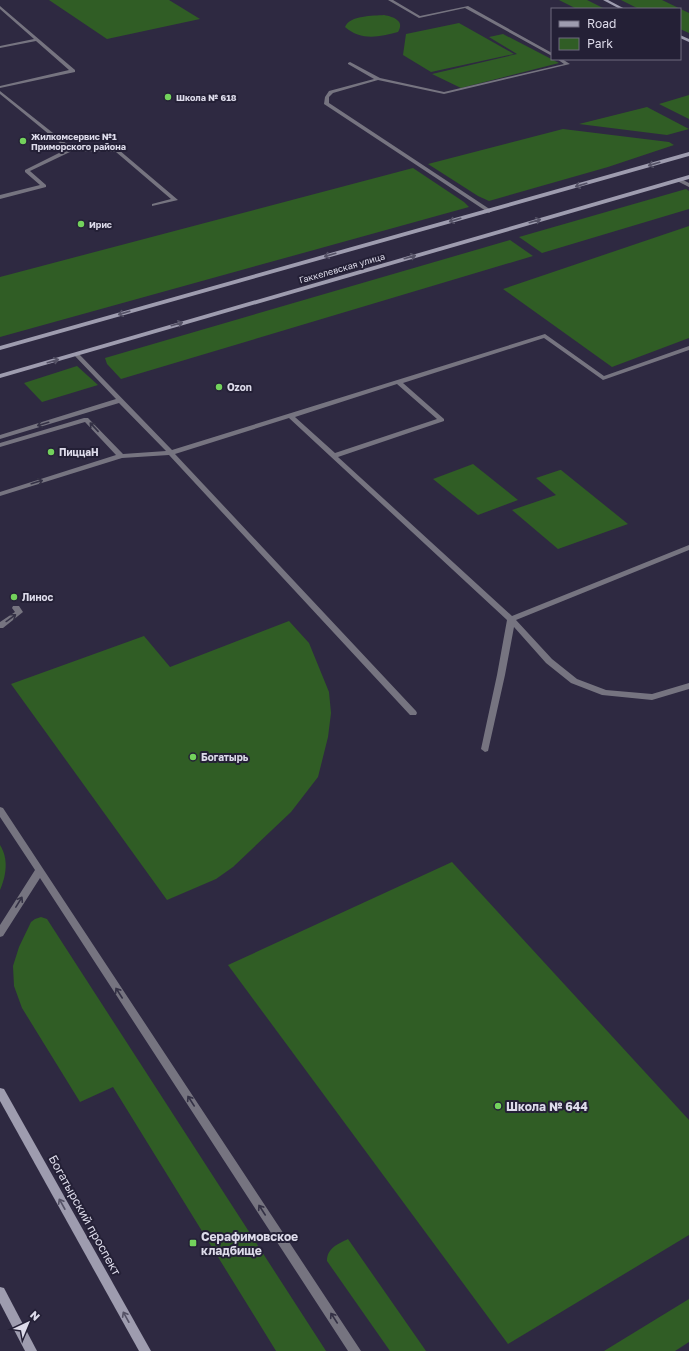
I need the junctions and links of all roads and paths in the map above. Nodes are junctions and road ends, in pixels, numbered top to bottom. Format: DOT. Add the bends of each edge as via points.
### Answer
graph roads {
  1 [pos="390,0"];
  2 [pos="605,0"];
  3 [pos="0,8"];
  4 [pos="621,8"];
  5 [pos="36,40"];
  6 [pos="0,47"];
  7 [pos="551,54"];
  8 [pos="561,60"];
  9 [pos="350,63"];
  10 [pos="378,79"];
  11 [pos="0,87"];
  12 [pos="0,92"];
  13 [pos="71,149"];
  14 [pos="689,154"];
  15 [pos="689,177"];
  16 [pos="679,180"];
  17 [pos="689,185"];
  18 [pos="0,197"];
  19 [pos="154,206"];
  20 [pos="489,211"];
  21 [pos="0,348"];
  22 [pos="689,348"];
  23 [pos="76,354"];
  24 [pos="0,376"];
  25 [pos="398,382"];
  26 [pos="121,400"];
  27 [pos="290,416"];
  28 [pos="0,437"];
  29 [pos="0,445"];
  30 [pos="171,453"];
  31 [pos="121,456"];
  32 [pos="333,456"];
  33 [pos="0,494"];
  34 [pos="689,547"];
  35 [pos="16,608"];
  36 [pos="511,619"];
  37 [pos="0,626"];
  38 [pos="689,686"];
  39 [pos="413,713"];
  40 [pos="485,749"];
  41 [pos="0,810"];
  42 [pos="39,871"];
  43 [pos="0,933"];
  44 [pos="0,1092"];
  45 [pos="0,1292"];
  46 [pos="31,1351"];
  47 [pos="145,1351"];
  48 [pos="355,1351"];
  1 -- 7 [label="street" via="420,17 466,7"];
  2 -- 4 [label="main road"];
  3 -- 5 [label="street"];
  5 -- 6 [label="street"];
  5 -- 11 [label="street" via="73,70"];
  8 -- 10 [label="street" via="568,64 444,93"];
  9 -- 10 [label="street"];
  10 -- 20 [label="street" via="332,92 326,97 326,104"];
  12 -- 13 [label="street"];
  13 -- 18 [label="street" via="27,171 44,186"];
  13 -- 19 [label="street" via="117,151 175,200"];
  14 -- 20 [label="main road, Гаккелевская улица, one-way"];
  15 -- 16 [label="main road, Гаккелевская улица"];
  16 -- 17 [label="street"];
  23 -- 16 [label="main road, Гаккелевская улица, one-way"];
  20 -- 21 [label="main road, Гаккелевская улица, one-way"];
  22 -- 25 [label="street" via="603,378 545,336"];
  24 -- 23 [label="main road, Гаккелевская улица, one-way"];
  23 -- 26 [label="street"];
  25 -- 27 [label="street"];
  25 -- 32 [label="street" via="442,420"];
  26 -- 28 [label="street, one-way"];
  26 -- 30 [label="street"];
  27 -- 30 [label="street"];
  27 -- 32 [label="street"];
  31 -- 29 [label="street, one-way" via="86,419"];
  30 -- 31 [label="street"];
  30 -- 39 [label="street"];
  33 -- 31 [label="street, one-way"];
  32 -- 36 [label="street"];
  34 -- 36 [label="street"];
  37 -- 35 [label="street, one-way" via="18,612"];
  36 -- 38 [label="street" via="549,662 574,681 605,693 652,697"];
  36 -- 40 [label="street"];
  41 -- 42 [label="street"];
  43 -- 42 [label="street, one-way"];
  48 -- 42 [label="street, one-way"];
  47 -- 44 [label="main road, Богатырский проспект, one-way"];
  45 -- 46 [label="main road"];
}
